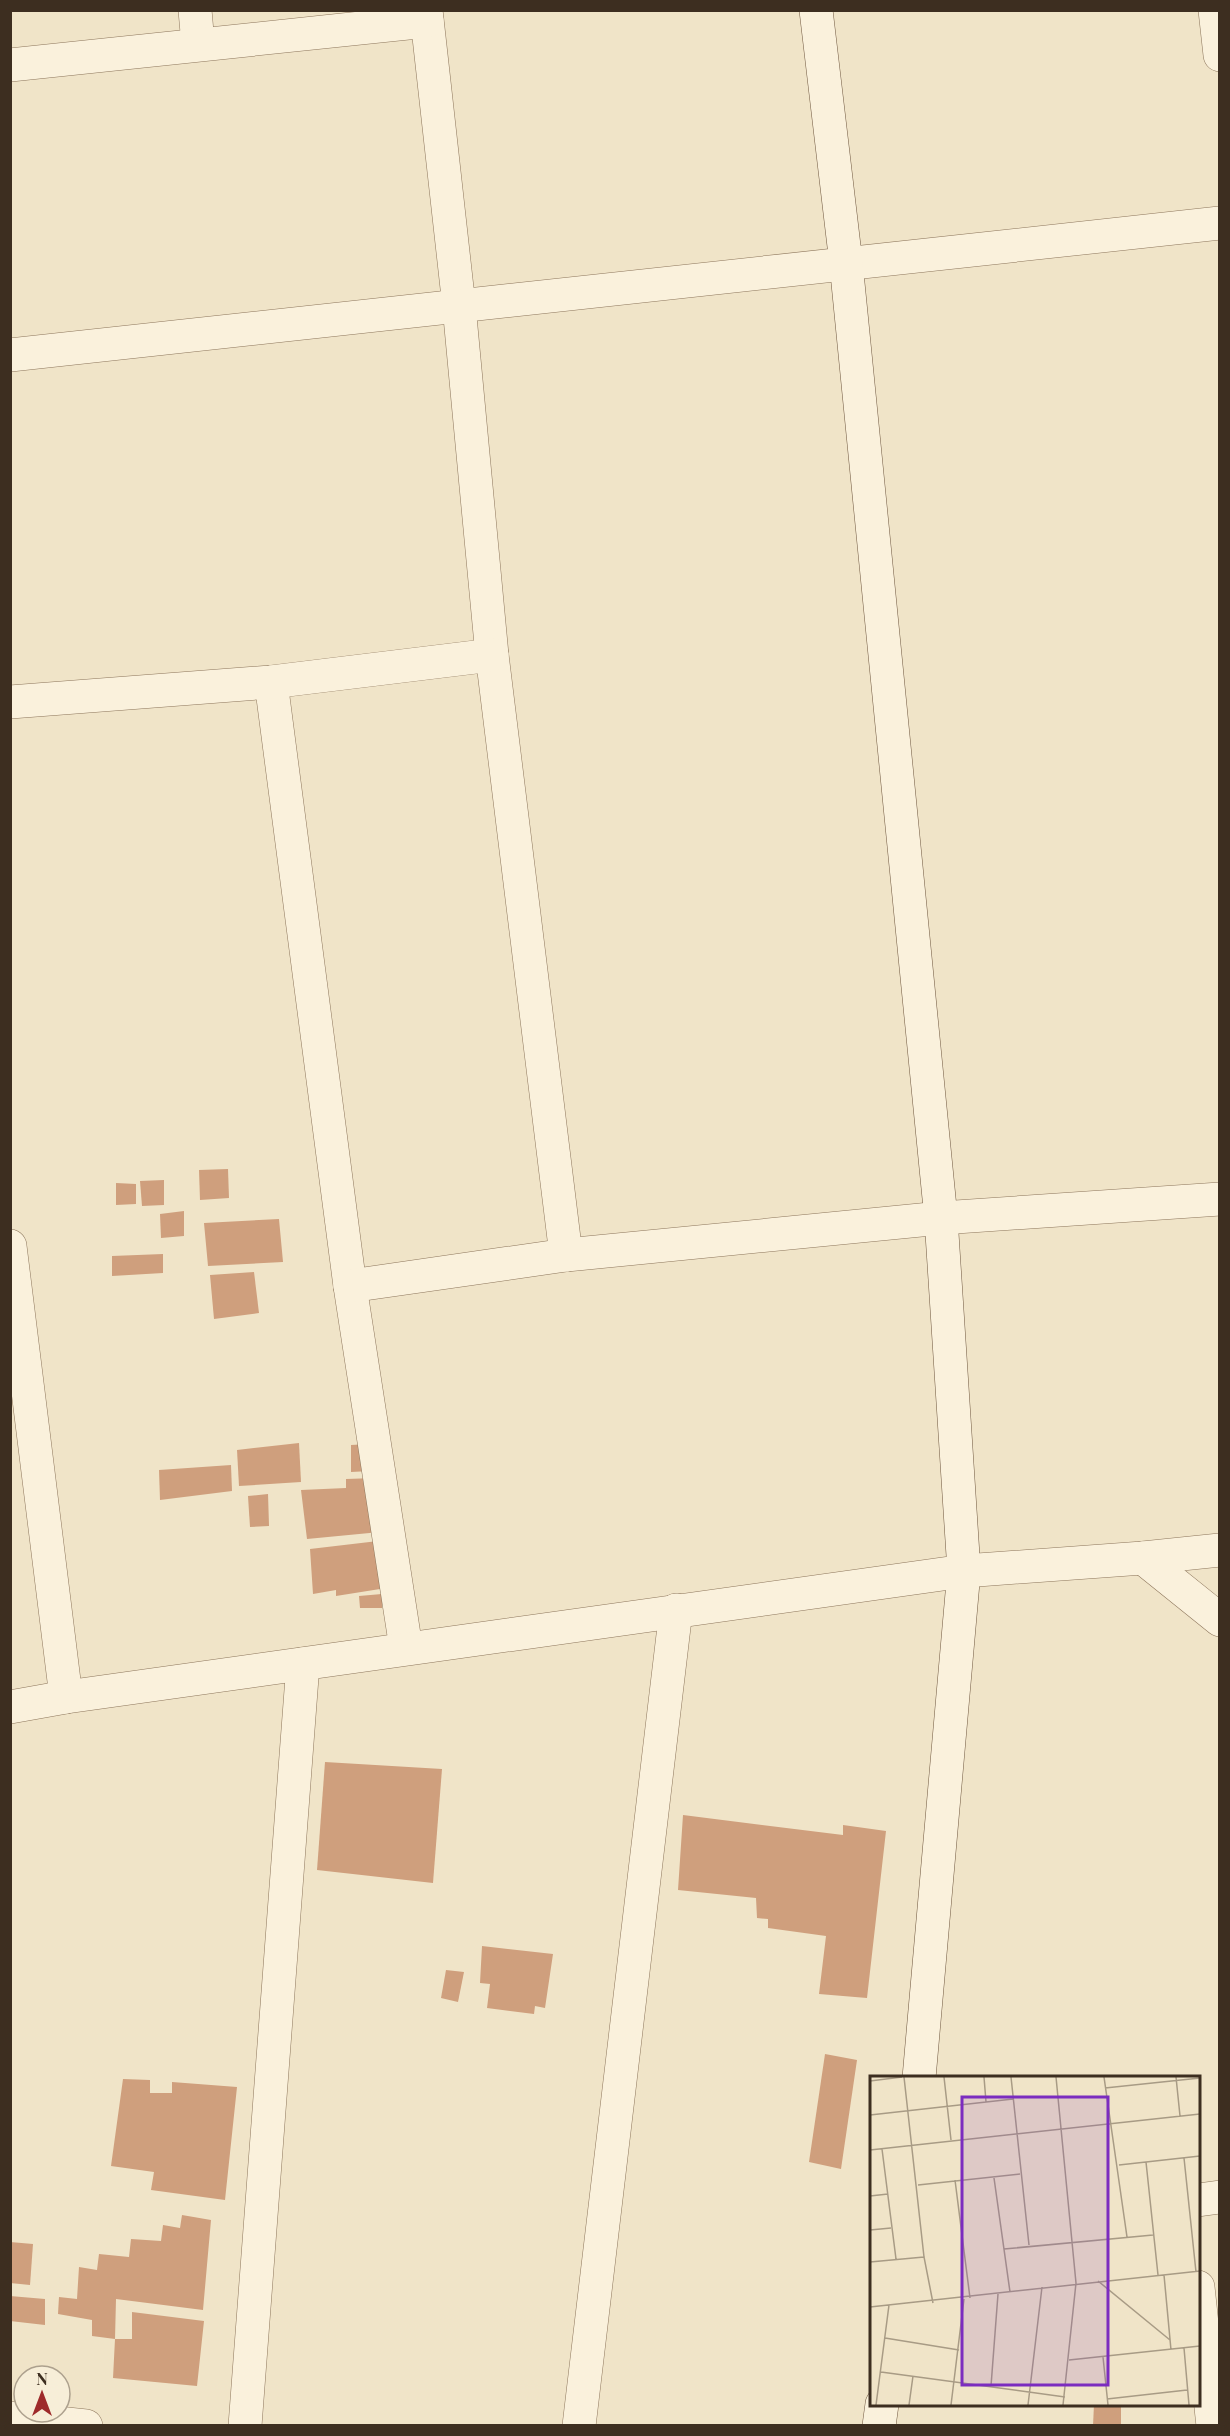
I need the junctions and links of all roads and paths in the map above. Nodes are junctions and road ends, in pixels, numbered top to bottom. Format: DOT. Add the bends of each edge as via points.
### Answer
graph roads {
  1 [pos="195,10"];
  2 [pos="816,10"];
  3 [pos="1215,10"];
  4 [pos="427,16"];
  5 [pos="198,44"];
  6 [pos="1220,55"];
  7 [pos="10,65"];
  8 [pos="1220,223"];
  9 [pos="846,263"];
  10 [pos="459,306"];
  11 [pos="10,356"];
  12 [pos="492,655"];
  13 [pos="271,682"];
  14 [pos="10,702"];
  15 [pos="1220,1199"];
  16 [pos="941,1218"];
  17 [pos="10,1246"];
  18 [pos="566,1255"];
  19 [pos="350,1286"];
  20 [pos="1220,1550"];
  21 [pos="1143,1558"];
  22 [pos="964,1571"];
  23 [pos="676,1610"];
  24 [pos="1220,1620"];
  25 [pos="406,1648"];
  26 [pos="303,1664"];
  27 [pos="66,1697"];
  28 [pos="11,1715"];
  29 [pos="919,2076"];
  30 [pos="1220,2198"];
  31 [pos="1200,2200"];
  32 [pos="1200,2305"];
  33 [pos="882,2406"];
  34 [pos="10,2418"];
  35 [pos="86,2426"];
  36 [pos="245,2426"];
  37 [pos="579,2426"];
  38 [pos="879,2426"];
  39 [pos="1213,2426"];
  1 -- 5 [label="street"];
  2 -- 9 [label="street"];
  3 -- 6 [label="street"];
  4 -- 5 [label="street"];
  4 -- 10 [label="street"];
  5 -- 7 [label="street"];
  8 -- 9 [label="street"];
  9 -- 10 [label="street"];
  9 -- 16 [label="street"];
  10 -- 11 [label="street"];
  10 -- 12 [label="street"];
  12 -- 13 [label="street"];
  12 -- 18 [label="street"];
  13 -- 14 [label="street"];
  13 -- 19 [label="street"];
  15 -- 16 [label="street"];
  16 -- 18 [label="street"];
  16 -- 22 [label="street"];
  17 -- 27 [label="street"];
  18 -- 19 [label="street"];
  19 -- 25 [label="street"];
  20 -- 21 [label="street"];
  21 -- 22 [label="street"];
  21 -- 24 [label="street"];
  22 -- 23 [label="street"];
  22 -- 29 [label="street"];
  23 -- 25 [label="street"];
  23 -- 37 [label="street"];
  25 -- 26 [label="street"];
  26 -- 27 [label="street"];
  26 -- 36 [label="street"];
  27 -- 28 [label="street"];
  30 -- 31 [label="street"];
  32 -- 39 [label="street"];
  33 -- 38 [label="street"];
  34 -- 35 [label="street"];
}
